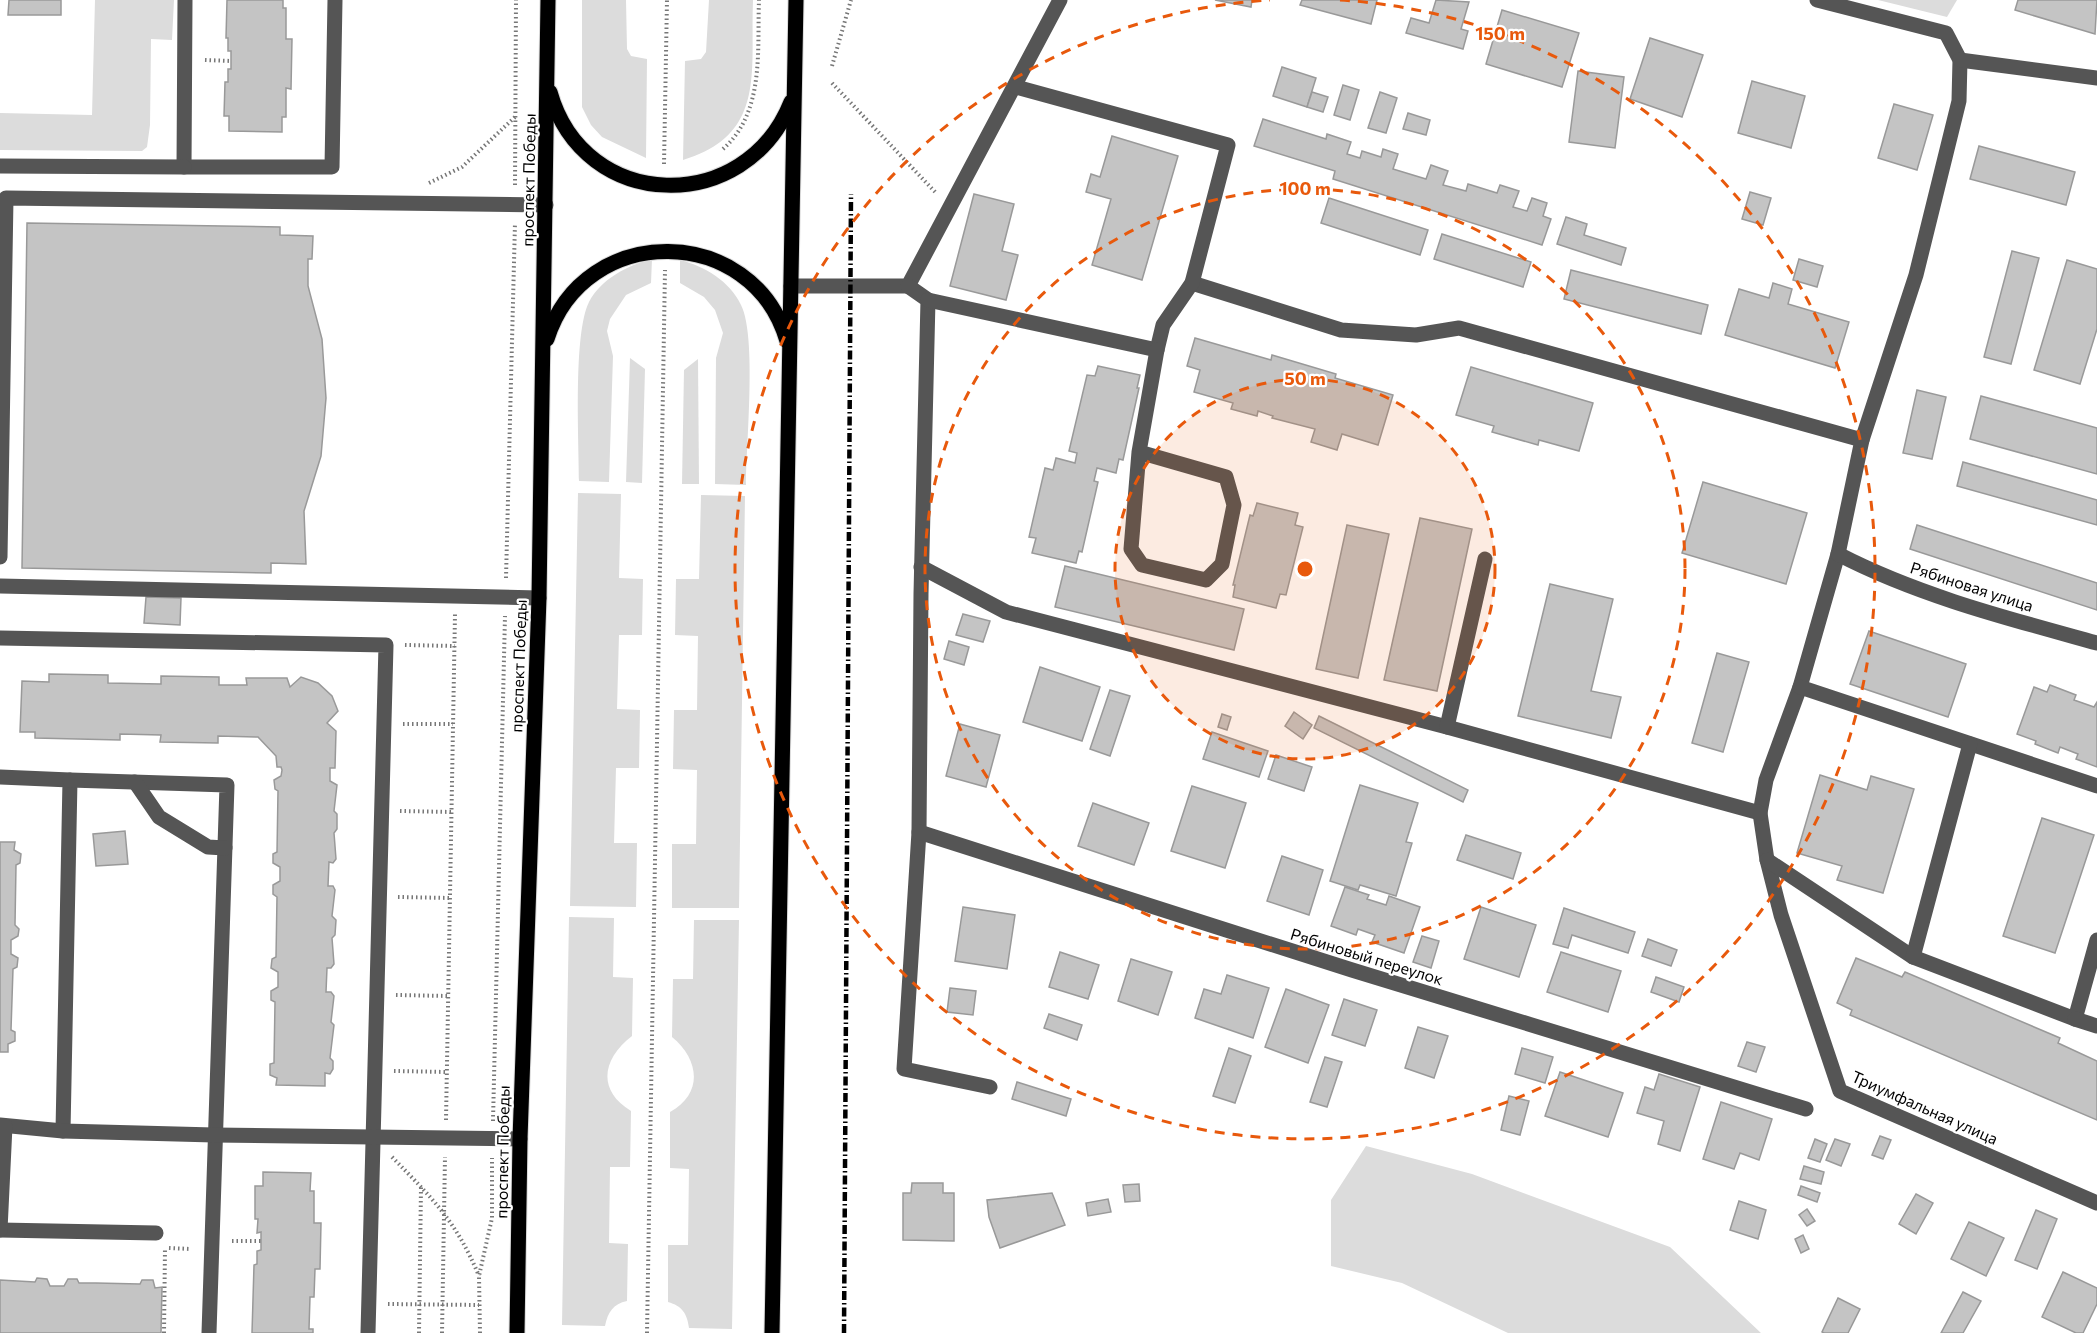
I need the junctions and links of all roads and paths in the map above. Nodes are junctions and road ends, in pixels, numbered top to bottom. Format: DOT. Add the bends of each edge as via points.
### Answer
graph roads {
  1 [pos="185,0"];
  2 [pos="335,0"];
  3 [pos="516,0"];
  4 [pos="548,0"];
  5 [pos="667,0"];
  6 [pos="759,0"];
  7 [pos="796,0"];
  8 [pos="852,0"];
  9 [pos="1060,0"];
  10 [pos="1817,0"];
  11 [pos="185,60"];
  12 [pos="1960,60"];
  13 [pos="231,61"];
  14 [pos="832,66"];
  15 [pos="2097,78"];
  16 [pos="547,81"];
  17 [pos="832,83"];
  18 [pos="1016,87"];
  19 [pos="794,95"];
  20 [pos="516,116"];
  21 [pos="716,155"];
  22 [pos="664,161"];
  23 [pos="0,166"];
  24 [pos="184,167"];
  25 [pos="424,185"];
  26 [pos="546,204"];
  27 [pos="515,205"];
  28 [pos="951,209"];
  29 [pos="665,258"];
  30 [pos="1192,283"];
  31 [pos="791,286"];
  32 [pos="908,286"];
  33 [pos="928,300"];
  34 [pos="790,350"];
  35 [pos="1157,350"];
  36 [pos="543,351"];
  37 [pos="1862,440"];
  38 [pos="1139,452"];
  39 [pos="1838,554"];
  40 [pos="0,557"];
  41 [pos="1485,559"];
  42 [pos="921,567"];
  43 [pos="0,586"];
  44 [pos="456,595"];
  45 [pos="506,597"];
  46 [pos="539,598"];
  47 [pos="0,638"];
  48 [pos="2097,643"];
  49 [pos="386,645"];
  50 [pos="455,646"];
  51 [pos="1800,687"];
  52 [pos="384,724"];
  53 [pos="453,724"];
  54 [pos="1447,727"];
  55 [pos="1970,744"];
  56 [pos="0,777"];
  57 [pos="70,780"];
  58 [pos="135,782"];
  59 [pos="2097,786"];
  60 [pos="381,811"];
  61 [pos="452,812"];
  62 [pos="1760,813"];
  63 [pos="919,832"];
  64 [pos="225,848"];
  65 [pos="1767,860"];
  66 [pos="380,897"];
  67 [pos="450,898"];
  68 [pos="2097,940"];
  69 [pos="1913,957"];
  70 [pos="377,995"];
  71 [pos="448,996"];
  72 [pos="2075,1019"];
  73 [pos="2097,1026"];
  74 [pos="375,1071"];
  75 [pos="447,1072"];
  76 [pos="990,1087"];
  77 [pos="1806,1109"];
  78 [pos="3,1126"];
  79 [pos="63,1131"];
  80 [pos="214,1135"];
  81 [pos="373,1137"];
  82 [pos="446,1139"];
  83 [pos="493,1139"];
  84 [pos="520,1139"];
  85 [pos="421,1186"];
  86 [pos="2097,1203"];
  87 [pos="444,1211"];
  88 [pos="0,1230"];
  89 [pos="156,1233"];
  90 [pos="261,1241"];
  91 [pos="211,1245"];
  92 [pos="165,1248"];
  93 [pos="479,1276"];
  94 [pos="369,1304"];
  95 [pos="419,1304"];
  96 [pos="443,1304"];
  97 [pos="479,1305"];
  98 [pos="164,1333"];
  99 [pos="209,1333"];
  100 [pos="368,1333"];
  101 [pos="419,1333"];
  102 [pos="442,1333"];
  103 [pos="480,1333"];
  104 [pos="517,1333"];
  105 [pos="647,1333"];
  106 [pos="772,1333"];
  1 -- 11 [label="street"];
  2 -- 24 [label="street" via="332,167"];
  3 -- 20 [label="path"];
  4 -- 16 [label="main road, проспект Победы"];
  5 -- 22 [label="path"];
  6 -- 21 [label="path" via="753,103 745,123"];
  7 -- 19 [label="main road"];
  8 -- 14 [label="path"];
  9 -- 18 [label="street"];
  10 -- 12 [label="street" via="1946,33"];
  11 -- 13 [label="path"];
  11 -- 24 [label="street"];
  12 -- 15 [label="street"];
  12 -- 37 [label="street, Триумфальная улица" via="1959,101 1916,275"];
  16 -- 19 [label="main road" via="560,117 587,153 623,176 664,186 708,181 746,162 777,131"];
  16 -- 26 [label="main road, проспект Победы"];
  17 -- 28 [label="path"];
  18 -- 28 [label="street"];
  18 -- 30 [label="street" via="1228,145"];
  19 -- 31 [label="main road"];
  20 -- 25 [label="path" via="462,167"];
  20 -- 27 [label="path"];
  23 -- 24 [label="street"];
  26 -- 27 [label="street"];
  26 -- 36 [label="main road, проспект Победы"];
  27 -- 40 [label="street" via="6,198"];
  27 -- 45 [label="path"];
  28 -- 32 [label="street"];
  29 -- 105 [label="path"];
  30 -- 35 [label="street" via="1164,325"];
  30 -- 37 [label="street" via="1341,330 1416,335 1460,328"];
  31 -- 32 [label="street"];
  31 -- 34 [label="main road"];
  32 -- 33 [label="street"];
  33 -- 35 [label="street"];
  33 -- 42 [label="street"];
  34 -- 36 [label="main road" via="776,313 748,280 711,258 668,250 626,257 588,278 560,310"];
  34 -- 106 [label="main road"];
  35 -- 38 [label="street"];
  36 -- 46 [label="main road, проспект Победы"];
  37 -- 39 [label="street, Триумфальная улица"];
  38 -- 38 [label="street" via="1226,477 1234,505 1222,564 1206,580 1142,565 1131,549"];
  39 -- 48 [label="street, Рябиновая улица" via="1872,572 2007,618"];
  39 -- 51 [label="street, Триумфальная улица"];
  41 -- 54 [label="street"];
  42 -- 54 [label="street" via="1006,612"];
  42 -- 63 [label="street"];
  43 -- 44 [label="street"];
  44 -- 45 [label="street"];
  44 -- 50 [label="path"];
  45 -- 46 [label="street"];
  45 -- 83 [label="path"];
  46 -- 84 [label="main road, проспект Победы"];
  47 -- 49 [label="street"];
  49 -- 50 [label="path"];
  49 -- 52 [label="street"];
  50 -- 53 [label="path"];
  51 -- 55 [label="street"];
  51 -- 62 [label="street, Триумфальная улица" via="1766,780"];
  52 -- 53 [label="path"];
  52 -- 60 [label="street"];
  53 -- 61 [label="path"];
  54 -- 62 [label="street"];
  55 -- 59 [label="street"];
  55 -- 69 [label="street"];
  56 -- 57 [label="street"];
  57 -- 58 [label="street"];
  57 -- 79 [label="street"];
  58 -- 64 [label="street" via="159,817 208,848"];
  58 -- 64 [label="street" via="227,785"];
  60 -- 61 [label="path"];
  60 -- 66 [label="street"];
  61 -- 67 [label="path"];
  62 -- 65 [label="street, Триумфальная улица"];
  63 -- 76 [label="street" via="904,1069"];
  63 -- 77 [label="street, Рябиновый переулок"];
  64 -- 80 [label="street"];
  65 -- 69 [label="street"];
  65 -- 86 [label="street, Триумфальная улица" via="1840,1091"];
  66 -- 67 [label="path"];
  66 -- 70 [label="street"];
  67 -- 71 [label="path"];
  68 -- 72 [label="street"];
  69 -- 72 [label="street"];
  70 -- 71 [label="path"];
  70 -- 74 [label="street"];
  71 -- 75 [label="path"];
  72 -- 73 [label="street"];
  74 -- 75 [label="path"];
  74 -- 81 [label="street"];
  75 -- 82 [label="path"];
  78 -- 79 [label="street"];
  78 -- 88 [label="street"];
  79 -- 80 [label="street"];
  80 -- 81 [label="street"];
  80 -- 91 [label="street"];
  81 -- 82 [label="street"];
  81 -- 85 [label="path"];
  81 -- 94 [label="street"];
  82 -- 83 [label="street"];
  82 -- 87 [label="path"];
  83 -- 84 [label="street"];
  83 -- 93 [label="path" via="492,1218"];
  84 -- 104 [label="main road, проспект Победы"];
  85 -- 87 [label="path"];
  85 -- 95 [label="path"];
  87 -- 93 [label="path" via="466,1244"];
  87 -- 96 [label="path"];
  88 -- 89 [label="street"];
  89 -- 92 [label="path" via="165,1233"];
  90 -- 91 [label="path"];
  91 -- 92 [label="path"];
  91 -- 99 [label="street"];
  92 -- 98 [label="path"];
  93 -- 97 [label="path"];
  94 -- 95 [label="path"];
  94 -- 100 [label="street"];
  95 -- 96 [label="path"];
  95 -- 101 [label="path"];
  96 -- 97 [label="path"];
  96 -- 102 [label="path"];
  97 -- 103 [label="path"];
}
